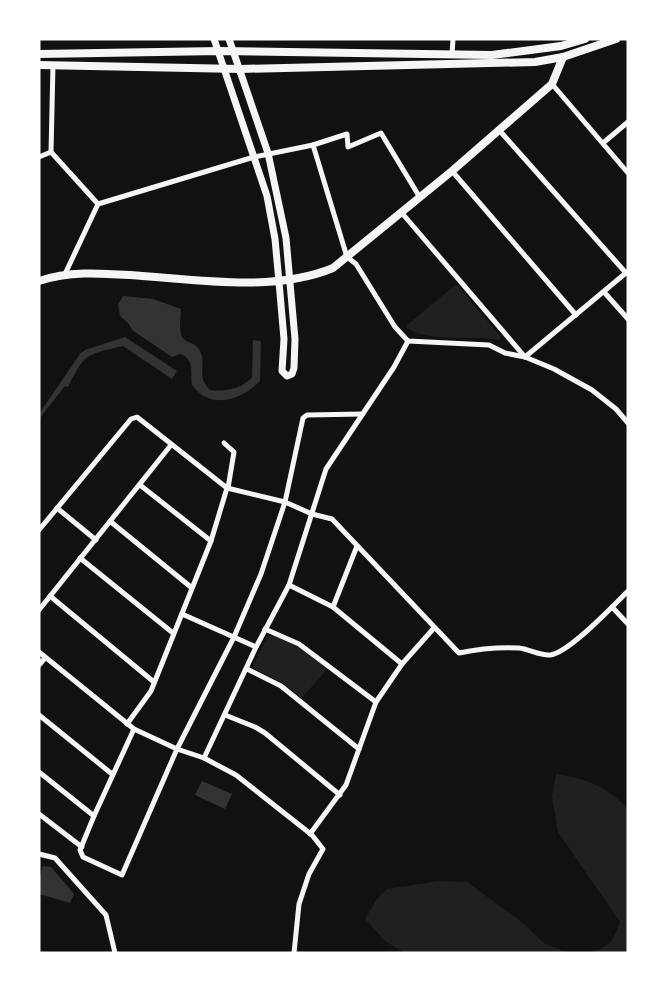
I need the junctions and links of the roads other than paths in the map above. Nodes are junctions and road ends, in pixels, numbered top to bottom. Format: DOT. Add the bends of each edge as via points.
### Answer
graph roads {
  1 [pos="214,39"];
  2 [pos="230,39"];
  3 [pos="453,39"];
  4 [pos="585,39"];
  5 [pos="616,39"];
  6 [pos="219,51"];
  7 [pos="234,53"];
  8 [pos="39,54"];
  9 [pos="452,55"];
  10 [pos="563,57"];
  11 [pos="39,65"];
  12 [pos="53,65"];
  13 [pos="224,67"];
  14 [pos="240,69"];
  15 [pos="552,84"];
  16 [pos="628,122"];
  17 [pos="499,130"];
  18 [pos="603,143"];
  19 [pos="313,145"];
  20 [pos="51,152"];
  21 [pos="268,153"];
  22 [pos="39,157"];
  23 [pos="254,157"];
  24 [pos="452,171"];
  25 [pos="628,173"];
  26 [pos="419,196"];
  27 [pos="98,204"];
  28 [pos="401,212"];
  29 [pos="347,257"];
  30 [pos="627,272"];
  31 [pos="65,274"];
  32 [pos="39,281"];
  33 [pos="290,281"];
  34 [pos="279,282"];
  35 [pos="604,292"];
  36 [pos="576,315"];
  37 [pos="628,319"];
  38 [pos="408,341"];
  39 [pos="525,357"];
  40 [pos="363,414"];
  41 [pos="628,423"];
  42 [pos="224,443"];
  43 [pos="171,445"];
  44 [pos="140,485"];
  45 [pos="228,488"];
  46 [pos="285,502"];
  47 [pos="57,508"];
  48 [pos="312,514"];
  49 [pos="111,522"];
  50 [pos="39,530"];
  51 [pos="96,540"];
  52 [pos="211,541"];
  53 [pos="357,546"];
  54 [pos="80,558"];
  55 [pos="288,585"];
  56 [pos="192,588"];
  57 [pos="628,591"];
  58 [pos="51,596"];
  59 [pos="333,607"];
  60 [pos="612,608"];
  61 [pos="39,610"];
  62 [pos="182,614"];
  63 [pos="628,624"];
  64 [pos="434,628"];
  65 [pos="265,629"];
  66 [pos="173,633"];
  67 [pos="234,637"];
  68 [pos="256,647"];
  69 [pos="39,652"];
  70 [pos="45,658"];
  71 [pos="402,664"];
  72 [pos="39,665"];
  73 [pos="247,669"];
  74 [pos="154,682"];
  75 [pos="376,702"];
  76 [pos="39,714"];
  77 [pos="225,715"];
  78 [pos="127,724"];
  79 [pos="134,729"];
  80 [pos="177,749"];
  81 [pos="358,749"];
  82 [pos="204,758"];
  83 [pos="112,774"];
  84 [pos="40,775"];
  85 [pos="340,795"];
  86 [pos="39,814"];
  87 [pos="94,816"];
  88 [pos="310,834"];
  89 [pos="82,847"];
  90 [pos="39,854"];
  91 [pos="115,953"];
  92 [pos="294,953"];
  1 -- 6 [label="street"];
  2 -- 7 [label="street"];
  3 -- 9 [label="street"];
  4 -- 9 [label="main road" via="492,55"];
  5 -- 10 [label="main road"];
  6 -- 7 [label="main road"];
  6 -- 8 [label="main road"];
  6 -- 13 [label="street"];
  7 -- 9 [label="main road"];
  7 -- 14 [label="street"];
  10 -- 14 [label="main road" via="536,62"];
  10 -- 15 [label="main road"];
  11 -- 12 [label="main road"];
  12 -- 13 [label="main road"];
  12 -- 20 [label="street"];
  13 -- 14 [label="main road"];
  13 -- 23 [label="street"];
  14 -- 21 [label="street"];
  15 -- 17 [label="main road"];
  15 -- 18 [label="street"];
  16 -- 18 [label="street"];
  17 -- 24 [label="main road"];
  17 -- 30 [label="street"];
  18 -- 25 [label="street"];
  19 -- 21 [label="street"];
  19 -- 26 [label="street" via="347,134 348,147 381,134"];
  19 -- 29 [label="street"];
  20 -- 22 [label="street"];
  20 -- 27 [label="street"];
  21 -- 23 [label="street"];
  21 -- 33 [label="street" via="286,238"];
  23 -- 27 [label="street"];
  23 -- 34 [label="street" via="267,196"];
  24 -- 26 [label="main road"];
  24 -- 36 [label="street"];
  26 -- 28 [label="main road"];
  27 -- 31 [label="street"];
  28 -- 29 [label="main road"];
  28 -- 39 [label="street"];
  29 -- 33 [label="main road" via="326,272"];
  29 -- 38 [label="street" via="356,264"];
  30 -- 35 [label="street"];
  31 -- 32 [label="main road"];
  31 -- 34 [label="main road"];
  33 -- 34 [label="main road"];
  33 -- 34 [label="street" via="295,339 294,368 287,376 282,371 284,339"];
  35 -- 36 [label="street"];
  35 -- 37 [label="street"];
  36 -- 39 [label="street"];
  38 -- 39 [label="street" via="489,345 505,354"];
  38 -- 40 [label="street"];
  39 -- 41 [label="street" via="592,390"];
  40 -- 46 [label="street" via="303,418"];
  40 -- 48 [label="street" via="326,469"];
  42 -- 45 [label="street" via="234,452"];
  43 -- 44 [label="street"];
  43 -- 45 [label="street"];
  43 -- 47 [label="street" via="137,417 131,419"];
  44 -- 49 [label="street"];
  44 -- 52 [label="street"];
  45 -- 46 [label="street"];
  45 -- 52 [label="street"];
  46 -- 48 [label="street"];
  46 -- 67 [label="street"];
  47 -- 50 [label="street"];
  47 -- 51 [label="street"];
  48 -- 53 [label="street" via="332,519"];
  48 -- 55 [label="street"];
  49 -- 51 [label="street"];
  49 -- 56 [label="street"];
  51 -- 54 [label="street"];
  52 -- 56 [label="street"];
  53 -- 59 [label="street"];
  53 -- 64 [label="street"];
  54 -- 58 [label="street"];
  54 -- 66 [label="street"];
  55 -- 59 [label="street"];
  55 -- 65 [label="street"];
  56 -- 62 [label="street"];
  57 -- 60 [label="street"];
  58 -- 61 [label="street"];
  58 -- 74 [label="street"];
  59 -- 71 [label="street"];
  60 -- 63 [label="street"];
  60 -- 64 [label="street" via="563,651 550,655 520,648 459,653"];
  62 -- 66 [label="street"];
  62 -- 67 [label="street"];
  64 -- 71 [label="street"];
  65 -- 68 [label="street"];
  65 -- 75 [label="street" via="299,644"];
  66 -- 74 [label="street"];
  67 -- 68 [label="street"];
  67 -- 80 [label="street"];
  68 -- 73 [label="street"];
  69 -- 70 [label="street"];
  70 -- 72 [label="street"];
  70 -- 78 [label="street"];
  71 -- 75 [label="street"];
  73 -- 77 [label="street"];
  73 -- 81 [label="street" via="281,686"];
  74 -- 78 [label="street"];
  75 -- 81 [label="street"];
  76 -- 83 [label="street"];
  77 -- 82 [label="street"];
  77 -- 85 [label="street" via="255,727"];
  78 -- 79 [label="street"];
  79 -- 80 [label="street"];
  79 -- 83 [label="street"];
  80 -- 82 [label="street"];
  80 -- 89 [label="street" via="122,875 83,857"];
  81 -- 85 [label="street"];
  82 -- 88 [label="street" via="236,775"];
  83 -- 87 [label="street"];
  84 -- 87 [label="street"];
  85 -- 88 [label="street"];
  86 -- 89 [label="street"];
  87 -- 89 [label="street"];
  88 -- 92 [label="street" via="323,849 299,904"];
  90 -- 91 [label="street" via="55,858 106,915"];
}
